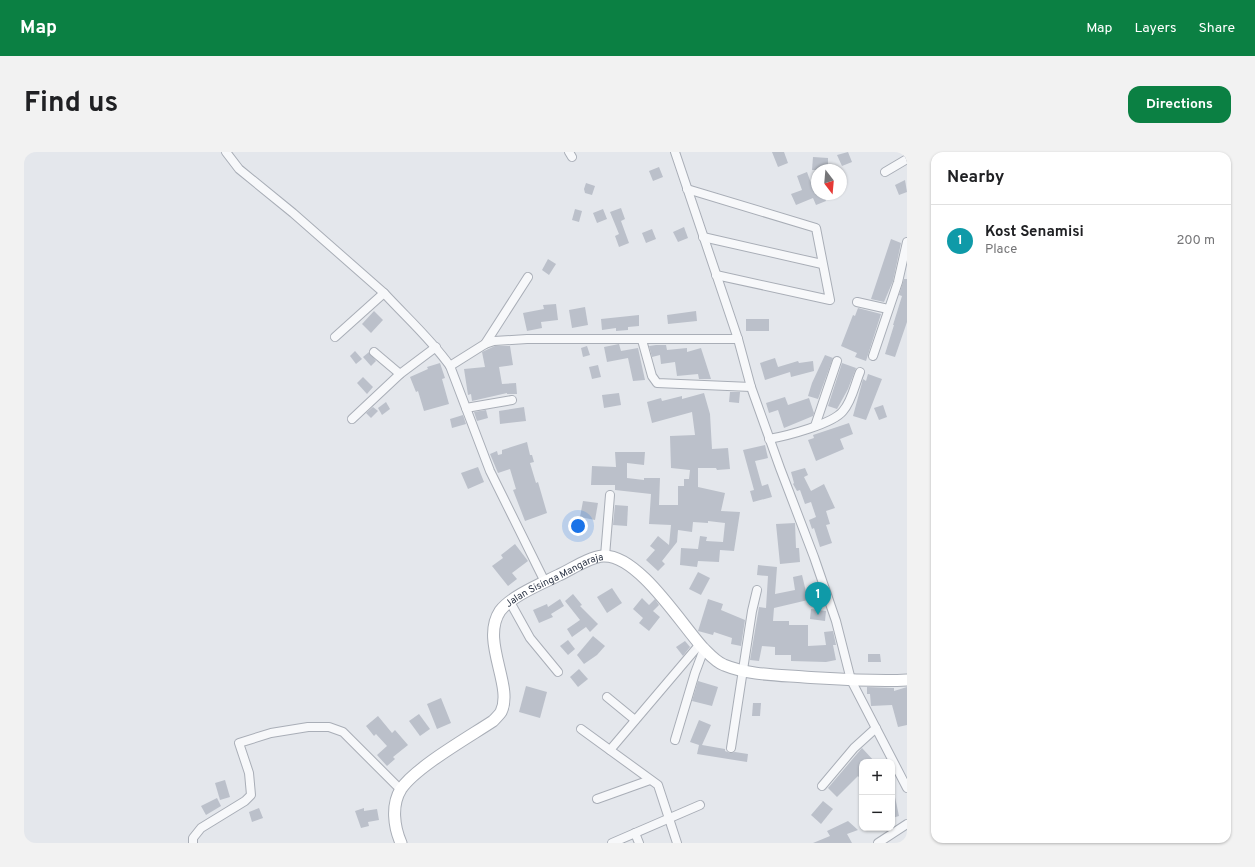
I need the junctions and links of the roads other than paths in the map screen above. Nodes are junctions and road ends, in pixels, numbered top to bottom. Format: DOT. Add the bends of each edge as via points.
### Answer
graph roads {
  1 [pos="226,152"];
  2 [pos="675,152"];
  3 [pos="907,159"];
  4 [pos="885,172"];
  5 [pos="688,189"];
  6 [pos="703,237"];
  7 [pos="907,242"];
  8 [pos="822,264"];
  9 [pos="716,275"];
  10 [pos="528,277"];
  11 [pos="384,293"];
  12 [pos="857,302"];
  13 [pos="888,309"];
  14 [pos="335,337"];
  15 [pos="738,339"];
  16 [pos="642,340"];
  17 [pos="485,344"];
  18 [pos="436,347"];
  19 [pos="374,352"];
  20 [pos="873,356"];
  21 [pos="837,361"];
  22 [pos="450,366"];
  23 [pos="860,372"];
  24 [pos="400,374"];
  25 [pos="751,387"];
  26 [pos="512,400"];
  27 [pos="466,408"];
  28 [pos="352,419"];
  29 [pos="816,426"];
  30 [pos="769,439"];
  31 [pos="610,495"];
  32 [pos="604,556"];
  33 [pos="545,582"];
  34 [pos="757,590"];
  35 [pos="510,602"];
  36 [pos="702,646"];
  37 [pos="742,670"];
  38 [pos="558,672"];
  39 [pos="851,680"];
  40 [pos="907,680"];
  41 [pos="607,697"];
  42 [pos="635,720"];
  43 [pos="876,728"];
  44 [pos="581,729"];
  45 [pos="675,740"];
  46 [pos="731,748"];
  47 [pos="610,750"];
  48 [pos="650,780"];
  49 [pos="822,786"];
  50 [pos="907,788"];
  51 [pos="401,790"];
  52 [pos="597,799"];
  53 [pos="700,805"];
  54 [pos="668,819"];
  55 [pos="907,824"];
  56 [pos="635,833"];
  57 [pos="193,843"];
  58 [pos="401,843"];
  59 [pos="612,843"];
  60 [pos="639,843"];
  61 [pos="677,843"];
  62 [pos="878,843"];
  1 -- 11 [label="street" via="240,169"];
  2 -- 5 [label="street"];
  3 -- 4 [label="street"];
  5 -- 6 [label="street"];
  5 -- 8 [label="street" via="816,228"];
  6 -- 8 [label="street"];
  6 -- 9 [label="street"];
  7 -- 13 [label="street" via="898,282"];
  8 -- 9 [label="street" via="830,300"];
  9 -- 15 [label="street"];
  10 -- 17 [label="street"];
  11 -- 14 [label="street"];
  11 -- 18 [label="street"];
  12 -- 13 [label="street"];
  13 -- 20 [label="street"];
  15 -- 16 [label="street"];
  15 -- 25 [label="street"];
  16 -- 17 [label="street" via="527,339"];
  16 -- 25 [label="street" via="652,376 657,383"];
  17 -- 22 [label="street"];
  18 -- 22 [label="street"];
  18 -- 24 [label="street"];
  19 -- 24 [label="street"];
  21 -- 29 [label="street"];
  22 -- 27 [label="street"];
  23 -- 29 [label="street" via="844,411"];
  24 -- 28 [label="street"];
  25 -- 30 [label="street"];
  26 -- 27 [label="street"];
  27 -- 33 [label="street" via="490,471"];
  29 -- 30 [label="street"];
  30 -- 39 [label="street" via="836,621"];
  31 -- 32 [label="street"];
  32 -- 33 [label="street, Jalan Sisinga Mangaraja"];
  32 -- 36 [label="street, Jalan Sisinga Mangaraja" via="632,567 656,588"];
  33 -- 35 [label="street, Jalan Sisinga Mangaraja"];
  34 -- 37 [label="street"];
  35 -- 38 [label="street" via="530,638"];
  35 -- 51 [label="street, Jalan Sisinga Mangaraja" via="496,620 494,633 504,696 501,712 493,721 414,775"];
  36 -- 37 [label="street, Jalan Sisinga Mangaraja" via="718,662"];
  36 -- 42 [label="street"];
  36 -- 45 [label="street"];
  37 -- 39 [label="street, Jalan Sisinga Mangaraja" via="774,675"];
  37 -- 46 [label="street"];
  39 -- 40 [label="street, Jalan Sisinga Mangaraja"];
  39 -- 43 [label="street"];
  41 -- 42 [label="street"];
  42 -- 47 [label="street"];
  43 -- 49 [label="street" via="854,748"];
  43 -- 50 [label="street"];
  44 -- 47 [label="street"];
  47 -- 48 [label="street"];
  48 -- 52 [label="street"];
  48 -- 54 [label="street" via="658,785"];
  51 -- 57 [label="street" via="343,732 329,727 308,727 271,733 239,743 249,774 251,795 198,831"];
  51 -- 58 [label="street, Jalan Sisinga Mangaraja" via="395,814 395,830"];
  53 -- 54 [label="street"];
  54 -- 56 [label="street"];
  54 -- 61 [label="street"];
  55 -- 62 [label="street"];
  56 -- 59 [label="street"];
  56 -- 60 [label="street"];
}
